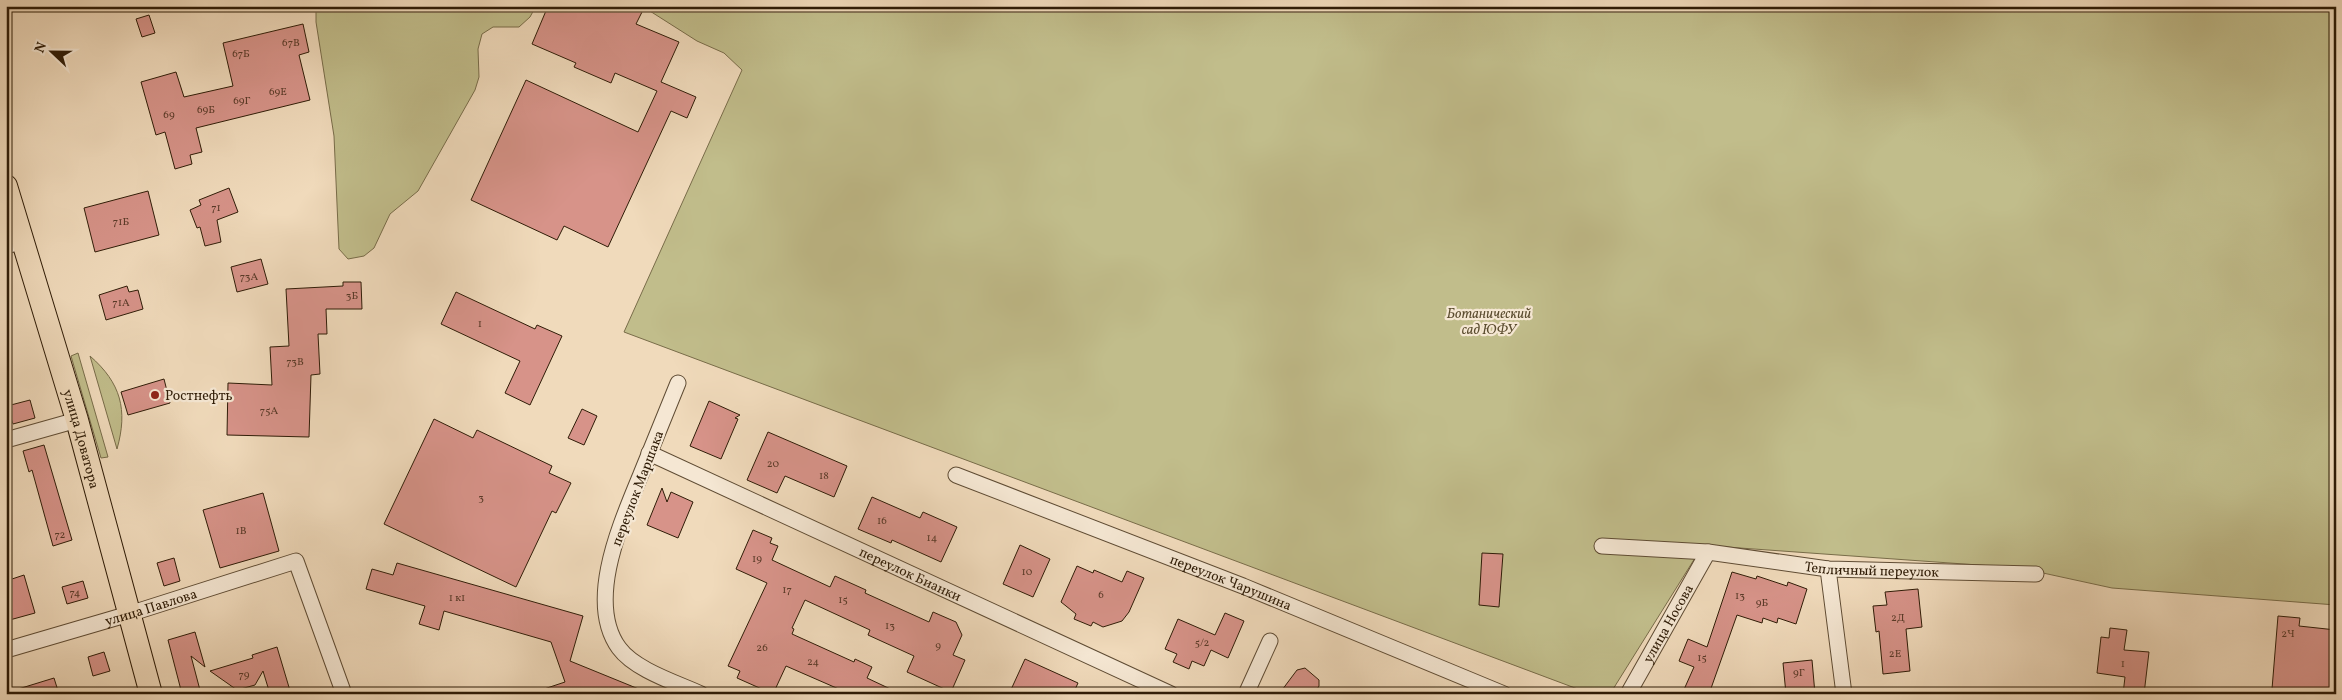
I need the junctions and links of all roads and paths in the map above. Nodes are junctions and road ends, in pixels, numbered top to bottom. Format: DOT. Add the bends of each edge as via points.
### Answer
graph roads {
  1 [pos="6,186"];
  2 [pos="15,244"];
  3 [pos="678,383"];
  4 [pos="77,420"];
  5 [pos="6,440"];
  6 [pos="650,453"];
  7 [pos="956,474"];
  8 [pos="1602,546"];
  9 [pos="1708,552"];
  10 [pos="1828,569"];
  11 [pos="2036,574"];
  12 [pos="129,614"];
  13 [pos="1270,641"];
  14 [pos="6,650"];
  15 [pos="151,694"];
  16 [pos="344,694"];
  17 [pos="701,694"];
  18 [pos="1171,694"];
  19 [pos="1246,694"];
  20 [pos="1504,694"];
  21 [pos="1628,694"];
  22 [pos="1844,694"];
  1 -- 2 [label="main road, улица Доватора"];
  2 -- 4 [label="main road, улица Доватора"];
  3 -- 6 [label="street, переулок Маршака"];
  4 -- 5 [label="street"];
  4 -- 12 [label="main road, улица Доватора"];
  6 -- 17 [label="street, переулок Маршака" via="615,539 608,572 607,613 619,648 630,660"];
  6 -- 18 [label="street, переулок Бианки"];
  7 -- 20 [label="street, переулок Чарушина" via="1243,586"];
  8 -- 9 [label="street, Тепличный переулок"];
  9 -- 10 [label="street, Тепличный переулок"];
  9 -- 21 [label="street, улица Носова"];
  10 -- 11 [label="street, Тепличный переулок"];
  10 -- 22 [label="street"];
  12 -- 14 [label="street, улица Павлова"];
  12 -- 15 [label="main road, улица Доватора"];
  12 -- 16 [label="street, улица Павлова" via="296,561"];
  13 -- 19 [label="street"];
}
